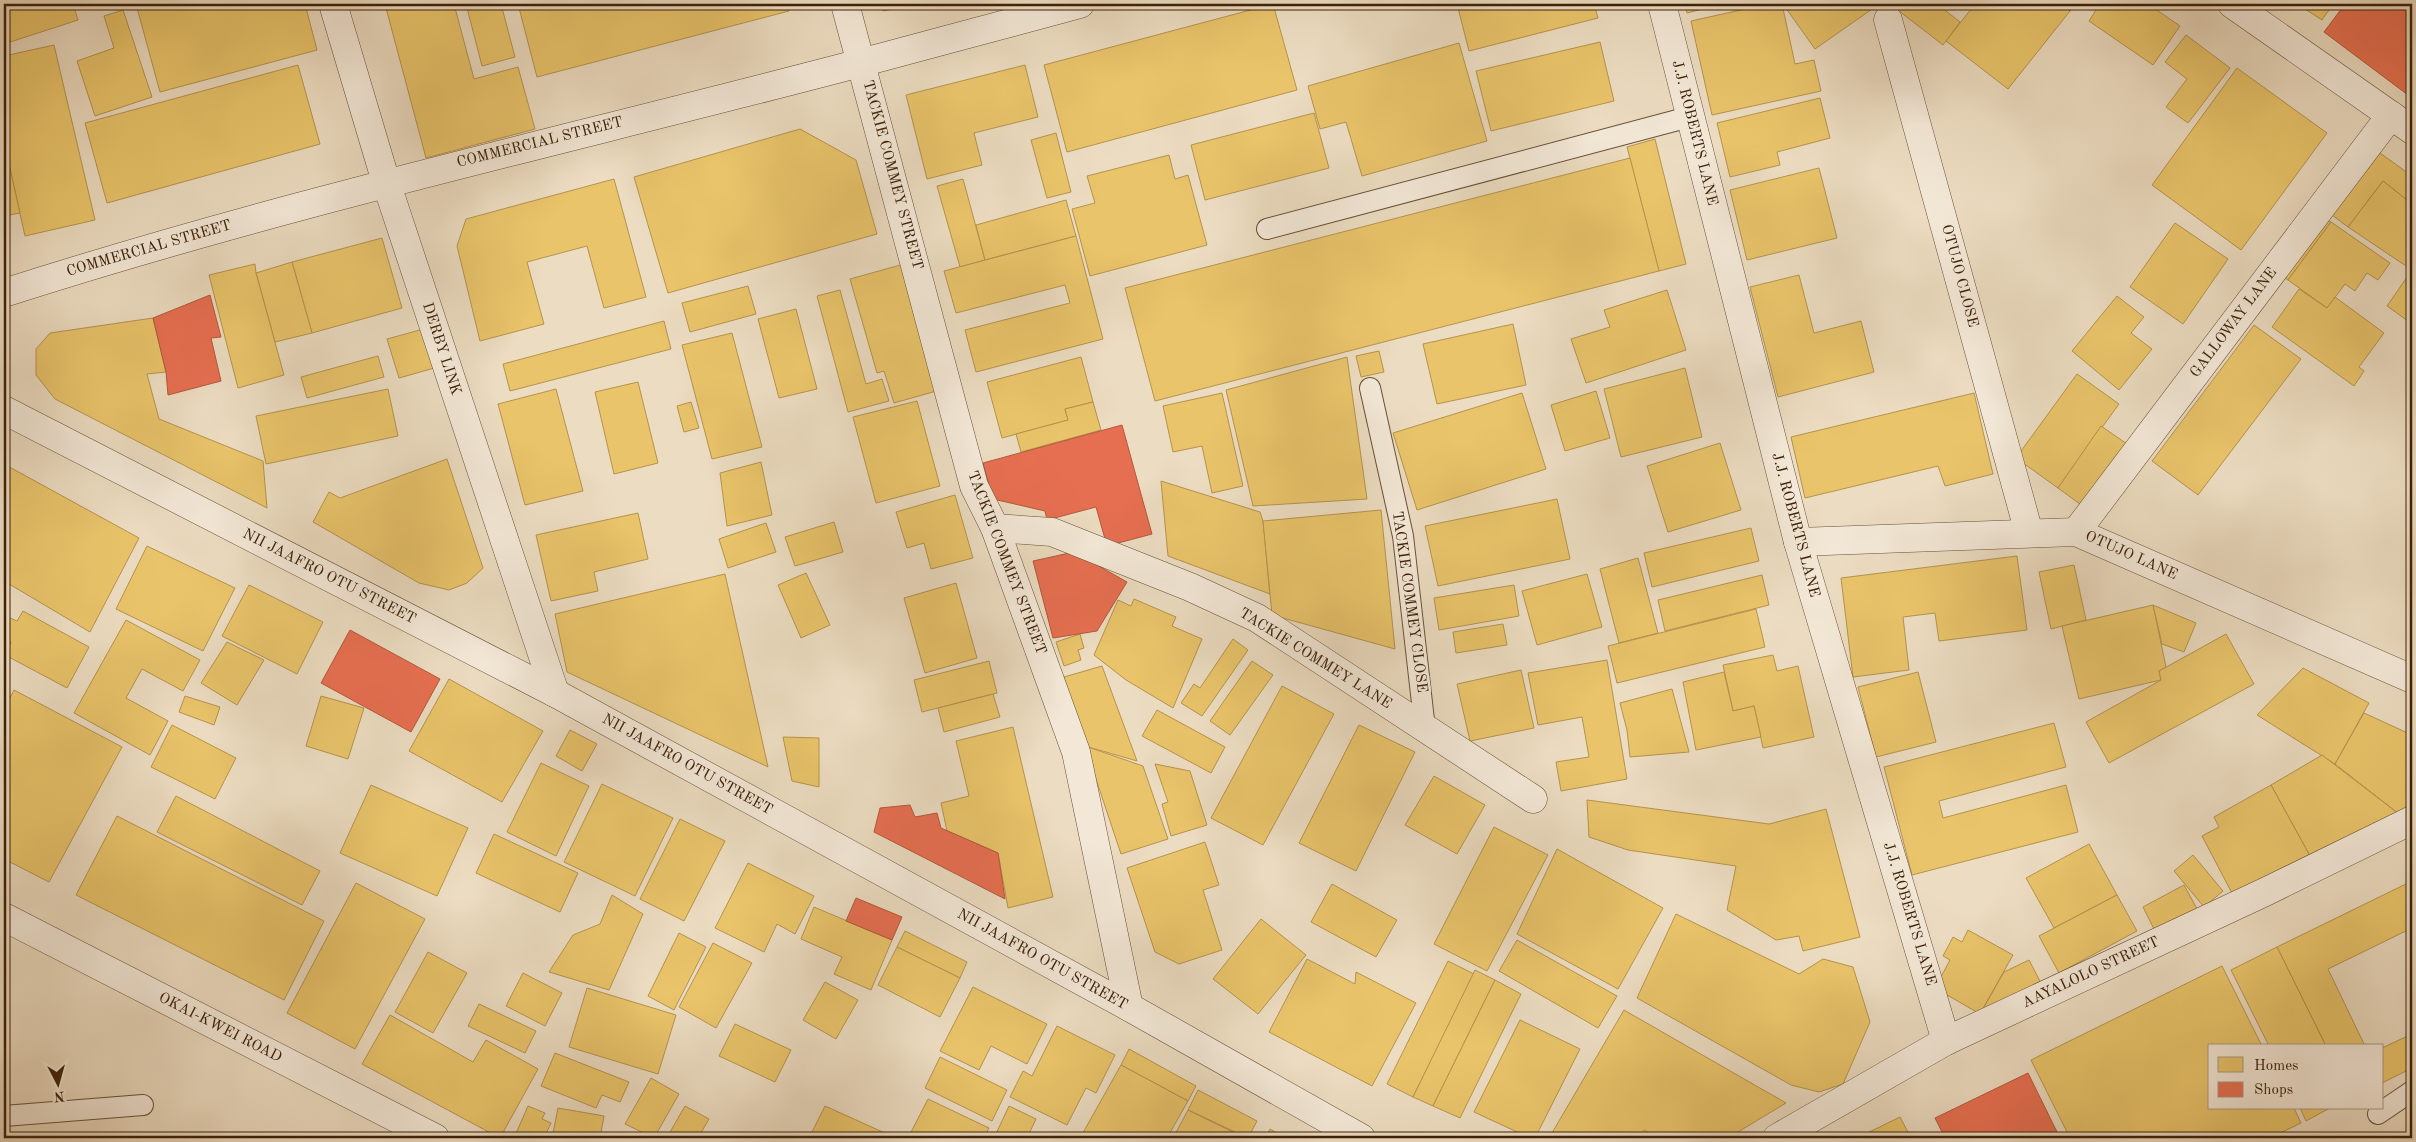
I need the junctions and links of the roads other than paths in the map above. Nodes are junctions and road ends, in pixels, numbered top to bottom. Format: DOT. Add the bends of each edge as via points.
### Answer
graph roads {
  1 [pos="333,4"];
  2 [pos="845,4"];
  3 [pos="1080,4"];
  4 [pos="1662,4"];
  5 [pos="2232,4"];
  6 [pos="1888,20"];
  7 [pos="862,63"];
  8 [pos="1689,117"];
  9 [pos="2402,122"];
  10 [pos="386,182"];
  11 [pos="1267,229"];
  12 [pos="4,293"];
  13 [pos="1370,388"];
  14 [pos="4,410"];
  15 [pos="995,528"];
  16 [pos="2076,532"];
  17 [pos="2029,533"];
  18 [pos="1798,542"];
  19 [pos="2412,679"];
  20 [pos="555,693"];
  21 [pos="1426,729"];
  22 [pos="1533,799"];
  23 [pos="2412,820"];
  24 [pos="4,917"];
  25 [pos="1130,1007"];
  26 [pos="1946,1041"];
  27 [pos="2412,1091"];
  28 [pos="144,1105"];
  29 [pos="2384,1110"];
  30 [pos="2384,1110"];
  31 [pos="2378,1114"];
  32 [pos="4,1116"];
  33 [pos="436,1138"];
  34 [pos="1361,1138"];
  35 [pos="1777,1138"];
  1 -- 10 [label="street, DERBY LINK"];
  2 -- 7 [label="street, TACKIE COMMEY STREET"];
  3 -- 7 [label="street, COMMERCIAL STREET"];
  4 -- 8 [label="street, J.J. ROBERTS LANE"];
  5 -- 9 [label="street"];
  6 -- 17 [label="street, OTUJO CLOSE"];
  7 -- 10 [label="street, COMMERCIAL STREET"];
  7 -- 15 [label="street, TACKIE COMMEY STREET" via="974,486"];
  8 -- 11 [label="lane"];
  8 -- 18 [label="street, J.J. ROBERTS LANE"];
  9 -- 16 [label="street, GALLOWAY LANE"];
  10 -- 12 [label="street, COMMERCIAL STREET" via="128,253"];
  10 -- 20 [label="street, DERBY LINK"];
  13 -- 21 [label="lane, TACKIE COMMEY CLOSE" via="1403,536"];
  14 -- 20 [label="street, NII JAAFRO OTU STREET"];
  15 -- 21 [label="street, TACKIE COMMEY LANE" via="1052,532 1190,587 1256,618"];
  15 -- 25 [label="street, TACKIE COMMEY STREET" via="1076,752"];
  16 -- 17 [label="street, OTUJO LANE"];
  16 -- 19 [label="street, OTUJO LANE"];
  17 -- 18 [label="street, OTUJO LANE"];
  18 -- 26 [label="street, J.J. ROBERTS LANE"];
  20 -- 25 [label="street, NII JAAFRO OTU STREET"];
  21 -- 22 [label="street, TACKIE COMMEY LANE"];
  23 -- 26 [label="street, AAYALOLO STREET"];
  24 -- 33 [label="street, OKAI-KWEI ROAD"];
  25 -- 34 [label="street, NII JAAFRO OTU STREET"];
  26 -- 35 [label="street, AAYALOLO STREET"];
  27 -- 29 [label="lane"];
  28 -- 32 [label="lane"];
  30 -- 31 [label="lane"];
}
